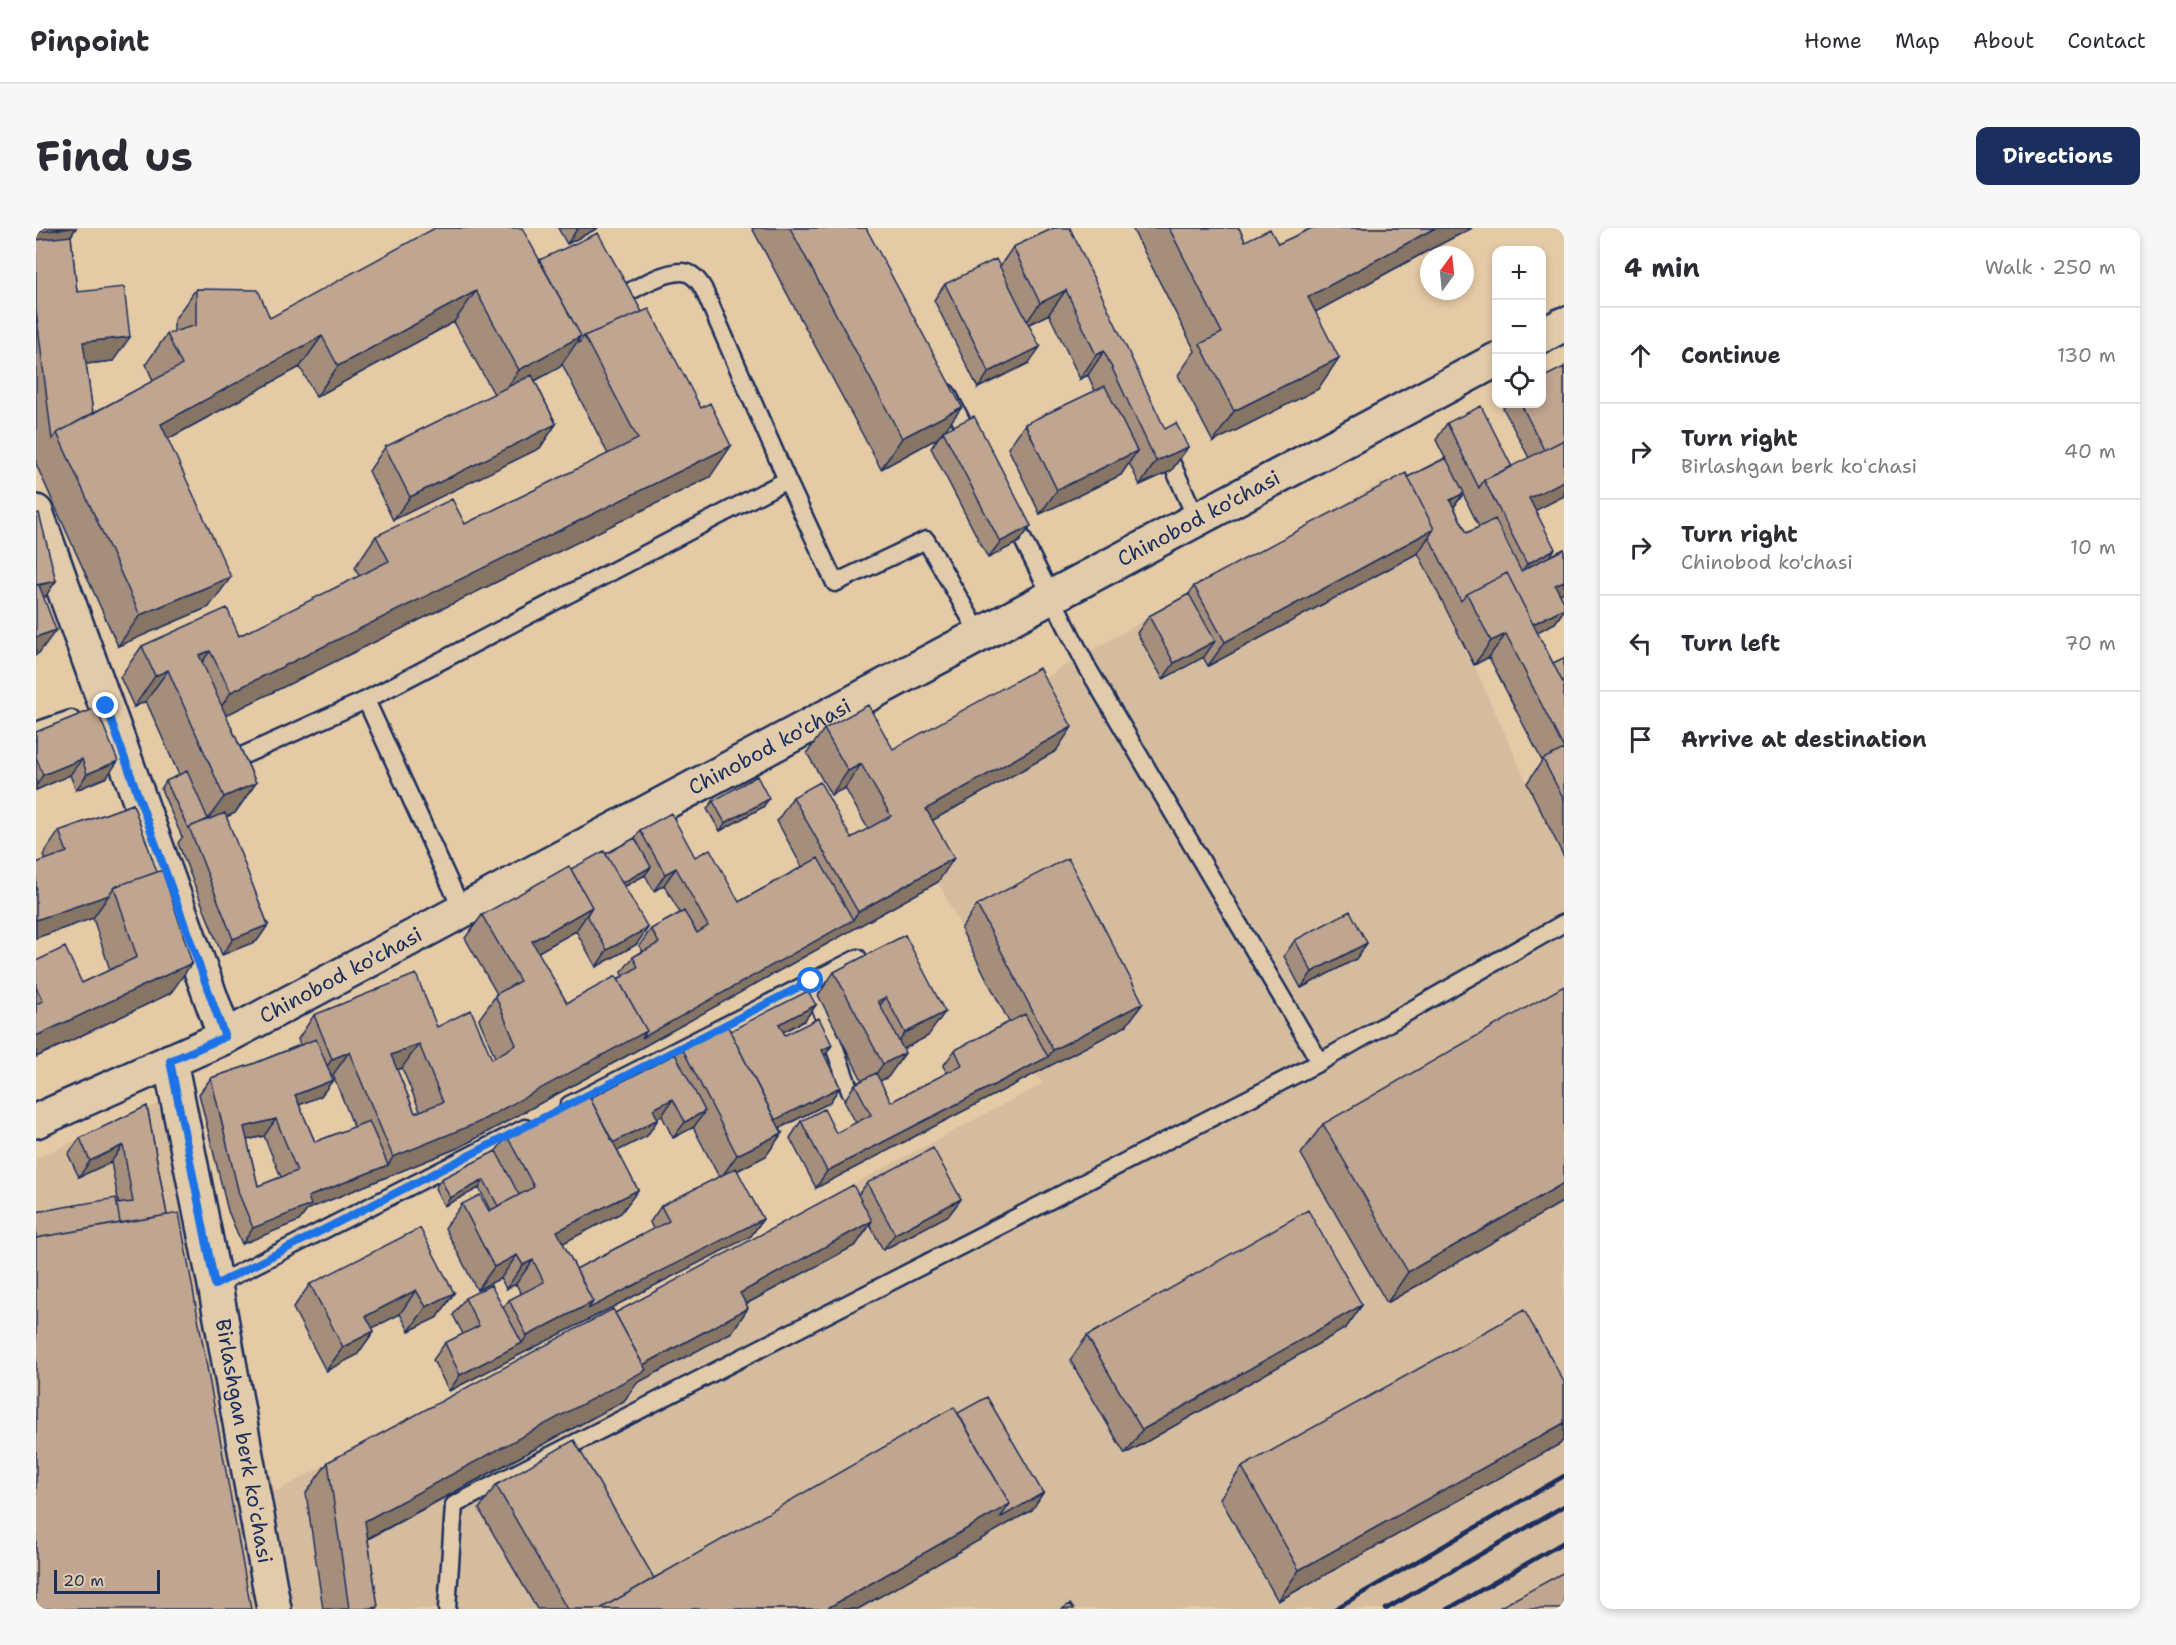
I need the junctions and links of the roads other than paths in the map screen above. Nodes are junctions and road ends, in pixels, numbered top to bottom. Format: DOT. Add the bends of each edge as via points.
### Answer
graph roads {
  1 [pos="610,302"];
  2 [pos="1564,324"];
  3 [pos="1546,334"];
  4 [pos="1492,363"];
  5 [pos="938,375"];
  6 [pos="1159,433"];
  7 [pos="976,449"];
  8 [pos="787,480"];
  9 [pos="1004,502"];
  10 [pos="36,512"];
  11 [pos="1197,519"];
  12 [pos="1053,596"];
  13 [pos="980,635"];
  14 [pos="366,700"];
  15 [pos="106,706"];
  16 [pos="36,732"];
  17 [pos="224,764"];
  18 [pos="462,910"];
  19 [pos="1564,923"];
  20 [pos="858,958"];
  21 [pos="811,981"];
  22 [pos="225,1037"];
  23 [pos="170,1061"];
  24 [pos="1320,1062"];
  25 [pos="850,1090"];
  26 [pos="556,1112"];
  27 [pos="36,1121"];
  28 [pos="535,1122"];
  29 [pos="215,1285"];
  30 [pos="274,1609"];
  31 [pos="447,1609"];
  1 -- 8 [label="lane" via="663,276 683,271 697,277"];
  2 -- 3 [label="street"];
  4 -- 11 [label="street, Chinobod ko'chasi"];
  5 -- 7 [label="lane"];
  6 -- 11 [label="lane"];
  8 -- 13 [label="lane" via="835,583 926,540"];
  8 -- 14 [label="lane"];
  9 -- 12 [label="lane"];
  10 -- 15 [label="street"];
  11 -- 12 [label="street, Chinobod ko'chasi"];
  12 -- 13 [label="street, Chinobod ko'chasi"];
  12 -- 24 [label="lane" via="1087,667"];
  13 -- 18 [label="street, Chinobod ko'chasi"];
  14 -- 17 [label="lane"];
  14 -- 18 [label="lane"];
  15 -- 16 [label="lane"];
  15 -- 22 [label="street"];
  18 -- 22 [label="street, Chinobod ko'chasi"];
  19 -- 24 [label="lane"];
  20 -- 21 [label="lane"];
  21 -- 25 [label="lane"];
  21 -- 26 [label="lane"];
  22 -- 23 [label="street, Chinobod ko'chasi"];
  23 -- 27 [label="street, Chinobod ko'chasi"];
  23 -- 29 [label="street, Birlashgan berk koʻchasi"];
  24 -- 31 [label="lane" via="454,1505"];
  28 -- 29 [label="lane"];
  29 -- 30 [label="street, Birlashgan berk koʻchasi"];
}
